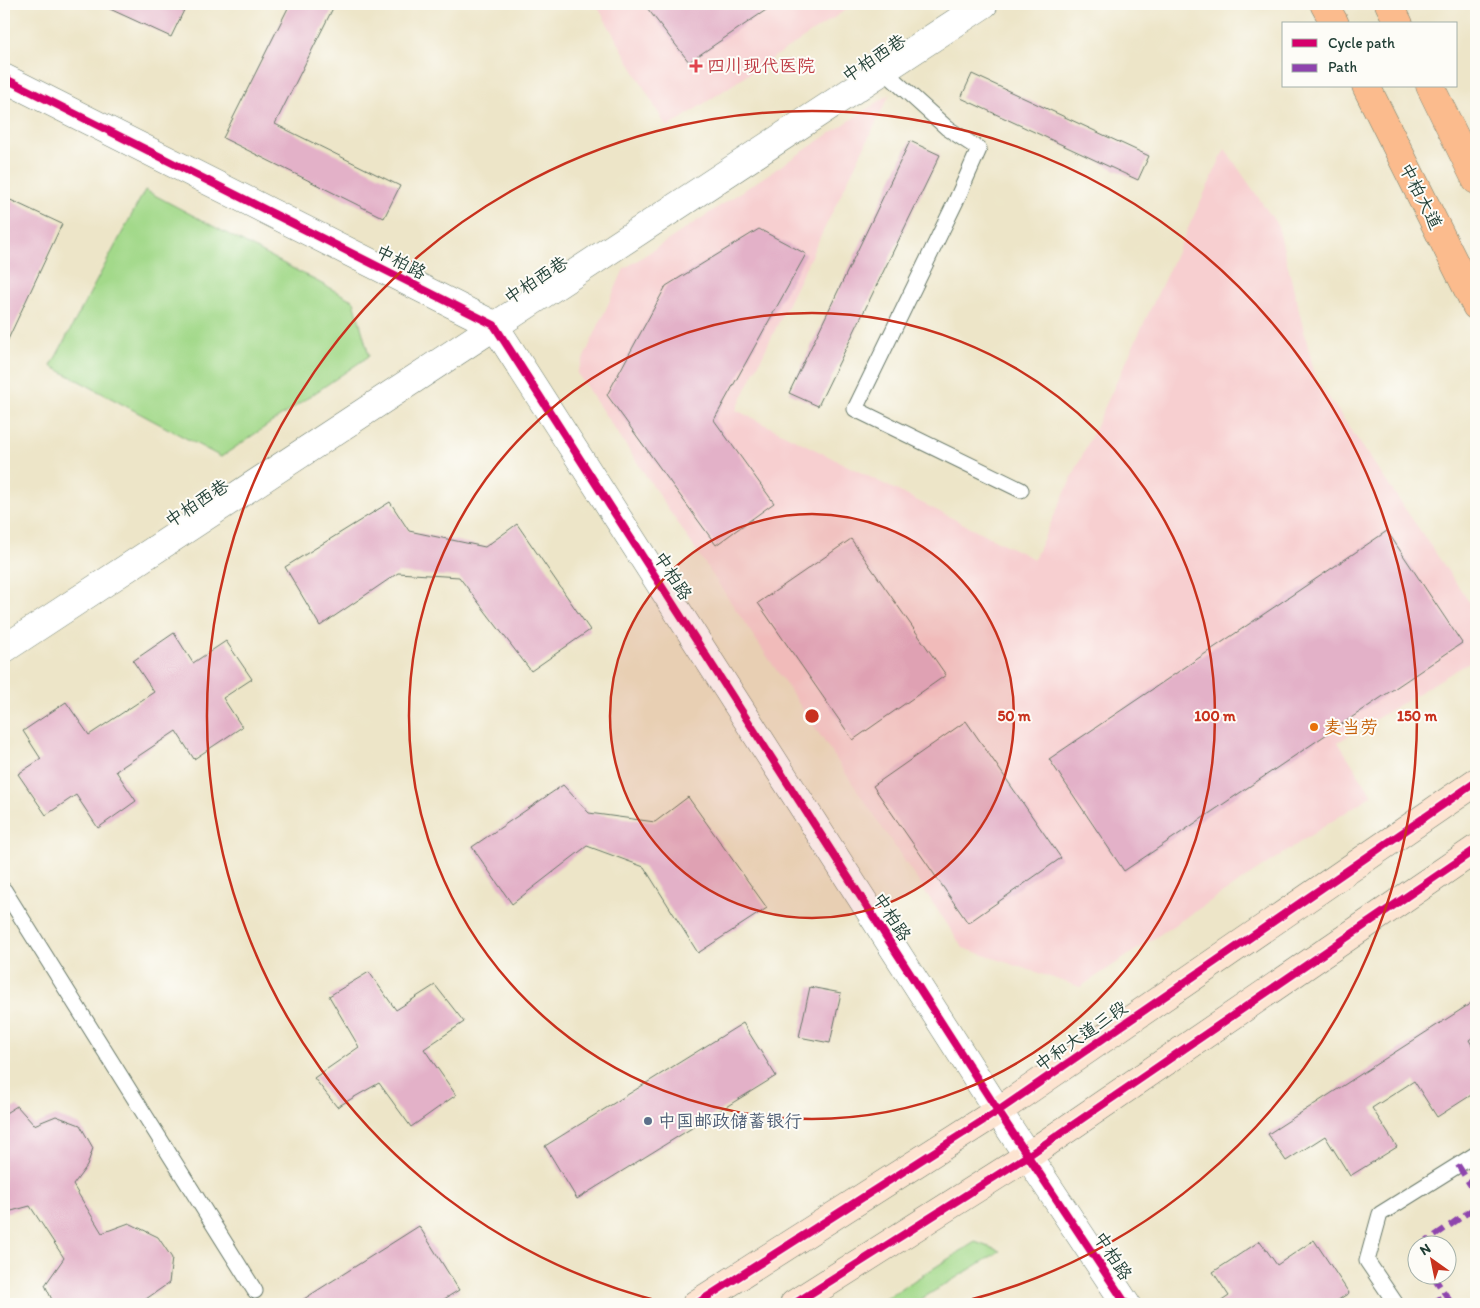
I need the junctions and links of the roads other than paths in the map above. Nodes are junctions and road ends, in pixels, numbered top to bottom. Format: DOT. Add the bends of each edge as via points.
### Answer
graph roads {
  1 [pos="984,4"];
  2 [pos="1324,4"];
  3 [pos="1389,4"];
  4 [pos="1333,22"];
  5 [pos="1398,22"];
  6 [pos="883,70"];
  7 [pos="4,78"];
  8 [pos="1367,88"];
  9 [pos="1431,88"];
  10 [pos="1476,180"];
  11 [pos="1476,306"];
  12 [pos="494,325"];
  13 [pos="1020,490"];
  14 [pos="4,649"];
  15 [pos="1476,782"];
  16 [pos="1476,849"];
  17 [pos="4,890"];
  18 [pos="998,1111"];
  19 [pos="1476,1154"];
  20 [pos="1029,1155"];
  21 [pos="255,1290"];
  22 [pos="696,1304"];
  23 [pos="794,1304"];
  24 [pos="1126,1304"];
  25 [pos="1396,1304"];
  1 -- 6 [label="street, 中柏西巷"];
  2 -- 4 [label="main road"];
  3 -- 5 [label="main road"];
  6 -- 12 [label="street, 中柏西巷"];
  6 -- 13 [label="lane" via="947,128 978,149 856,409"];
  7 -- 12 [label="street, 中柏路"];
  8 -- 11 [label="main road, 中柏大道"];
  9 -- 10 [label="main road"];
  12 -- 14 [label="street, 中柏西巷"];
  12 -- 18 [label="street, 中柏路"];
  15 -- 18 [label="main road, 中和大道三段"];
  16 -- 20 [label="main road"];
  17 -- 21 [label="lane"];
  18 -- 20 [label="street, 中柏路"];
  18 -- 22 [label="main road, 中和大道三段"];
  19 -- 25 [label="lane" via="1380,1214 1367,1261"];
  20 -- 23 [label="main road"];
  20 -- 24 [label="street, 中柏路"];
}
